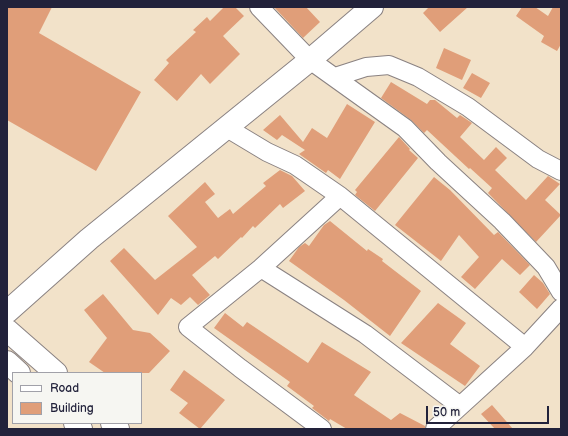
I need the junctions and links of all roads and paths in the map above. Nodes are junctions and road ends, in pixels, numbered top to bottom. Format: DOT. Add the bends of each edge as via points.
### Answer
graph roads {
  1 [pos="260,7"];
  2 [pos="372,7"];
  3 [pos="310,60"];
  4 [pos="335,77"];
  5 [pos="227,128"];
  6 [pos="561,171"];
  7 [pos="340,196"];
  8 [pos="261,268"];
  9 [pos="561,292"];
  10 [pos="561,308"];
  11 [pos="7,312"];
  12 [pos="7,330"];
  13 [pos="525,347"];
  14 [pos="7,362"];
  15 [pos="18,372"];
  16 [pos="55,372"];
  17 [pos="460,406"];
  18 [pos="322,429"];
  19 [pos="435,429"];
  1 -- 3 [label="street"];
  2 -- 3 [label="street"];
  3 -- 4 [label="street"];
  3 -- 5 [label="street"];
  4 -- 6 [label="street" via="366,67 389,65 468,107 538,159"];
  4 -- 9 [label="street" via="405,128 546,267"];
  5 -- 7 [label="street" via="295,165"];
  5 -- 11 [label="street" via="89,238"];
  7 -- 8 [label="street"];
  7 -- 13 [label="street"];
  8 -- 17 [label="street" via="365,334"];
  8 -- 18 [label="street" via="188,327"];
  10 -- 13 [label="street"];
  12 -- 16 [label="street"];
  13 -- 17 [label="street"];
  14 -- 15 [label="street"];
  17 -- 19 [label="street"];
}
